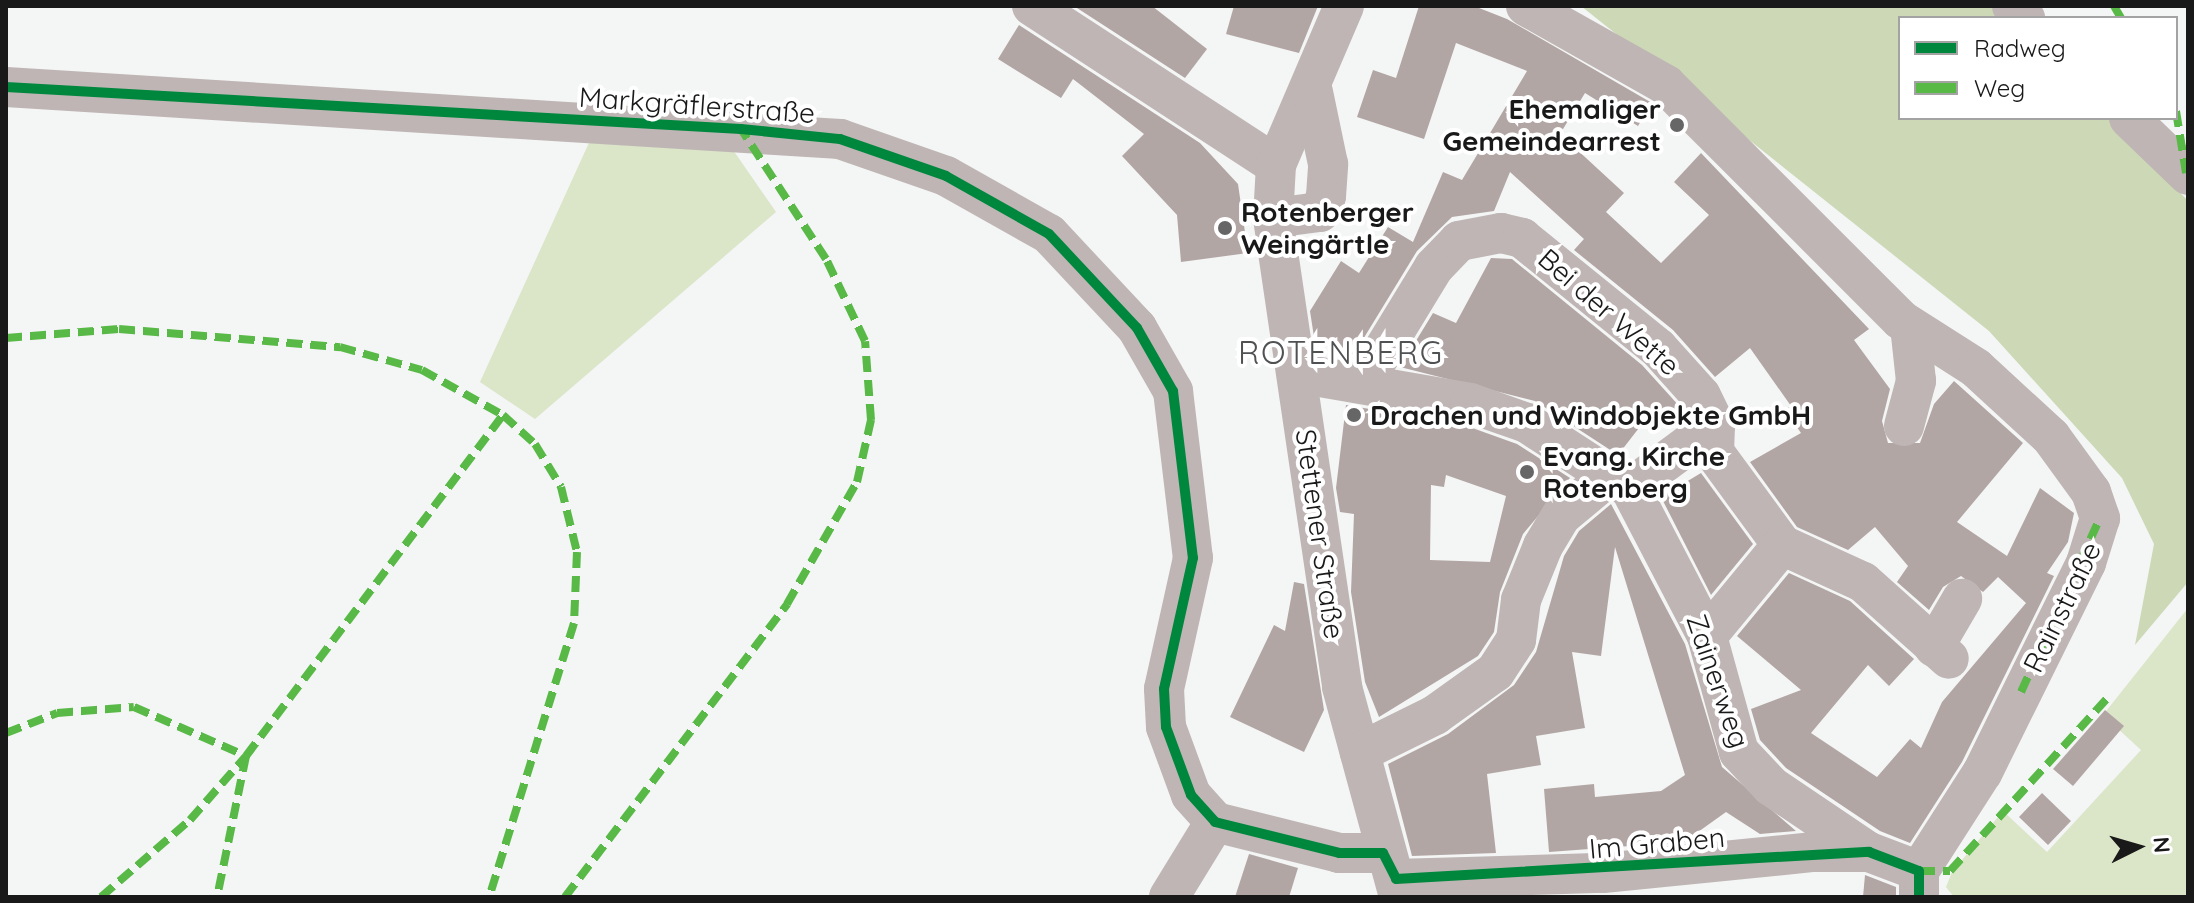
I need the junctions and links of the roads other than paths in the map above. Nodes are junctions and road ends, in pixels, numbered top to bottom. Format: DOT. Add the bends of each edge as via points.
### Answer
graph roads {
  1 [pos="1032,6"];
  2 [pos="1344,6"];
  3 [pos="1526,6"];
  4 [pos="6,87"];
  5 [pos="1313,92"];
  6 [pos="2131,120"];
  7 [pos="1276,165"];
  8 [pos="2188,175"];
  9 [pos="1273,218"];
  10 [pos="1910,326"];
  11 [pos="1297,373"];
  12 [pos="1365,380"];
  13 [pos="1715,425"];
  14 [pos="1904,426"];
  15 [pos="1619,482"];
  16 [pos="1782,545"];
  17 [pos="1962,599"];
  18 [pos="1707,636"];
  19 [pos="1360,752"];
  20 [pos="1215,822"];
  21 [pos="1869,852"];
  22 [pos="1393,877"];
  23 [pos="1653,883"];
  24 [pos="1919,884"];
  25 [pos="1169,897"];
  1 -- 7 [label="street"];
  2 -- 5 [label="street"];
  3 -- 10 [label="street, Rainstraße" via="1666,85"];
  4 -- 20 [label="street, Markgräflerstraße" via="840,139 946,176 1049,234 1137,328 1173,391 1193,558 1164,689 1166,727 1191,795"];
  5 -- 7 [label="street"];
  5 -- 9 [label="street" via="1328,164 1326,196 1320,212"];
  6 -- 8 [label="street"];
  7 -- 9 [label="street, Stettener Straße"];
  9 -- 11 [label="street, Stettener Straße"];
  10 -- 14 [label="street" via="1916,381"];
  10 -- 24 [label="street, Rainstraße" via="1976,368 2051,437 2100,518 2086,563 1982,773"];
  11 -- 12 [label="street"];
  11 -- 19 [label="street, Stettener Straße" via="1342,687"];
  12 -- 13 [label="street, Bei der Wette" via="1434,267 1459,241 1501,233 1559,266 1658,348 1701,396"];
  12 -- 15 [label="street" via="1527,423"];
  13 -- 15 [label="street"];
  13 -- 16 [label="street, Bei der Wette" via="1714,452"];
  15 -- 18 [label="street, Zainerweg"];
  15 -- 19 [label="street" via="1561,516 1521,600 1516,640 1495,672 1435,715"];
  16 -- 17 [label="street, Bei der Wette" via="1863,582 1942,653"];
  16 -- 18 [label="street"];
  18 -- 21 [label="street, Zainerweg" via="1739,752 1771,786"];
  19 -- 22 [label="street, Stettener Straße"];
  20 -- 22 [label="street, Im Graben"];
  20 -- 25 [label="street"];
  21 -- 23 [label="street, Im Graben"];
  21 -- 24 [label="street, Im Graben"];
  22 -- 23 [label="street, Im Graben"];
}
